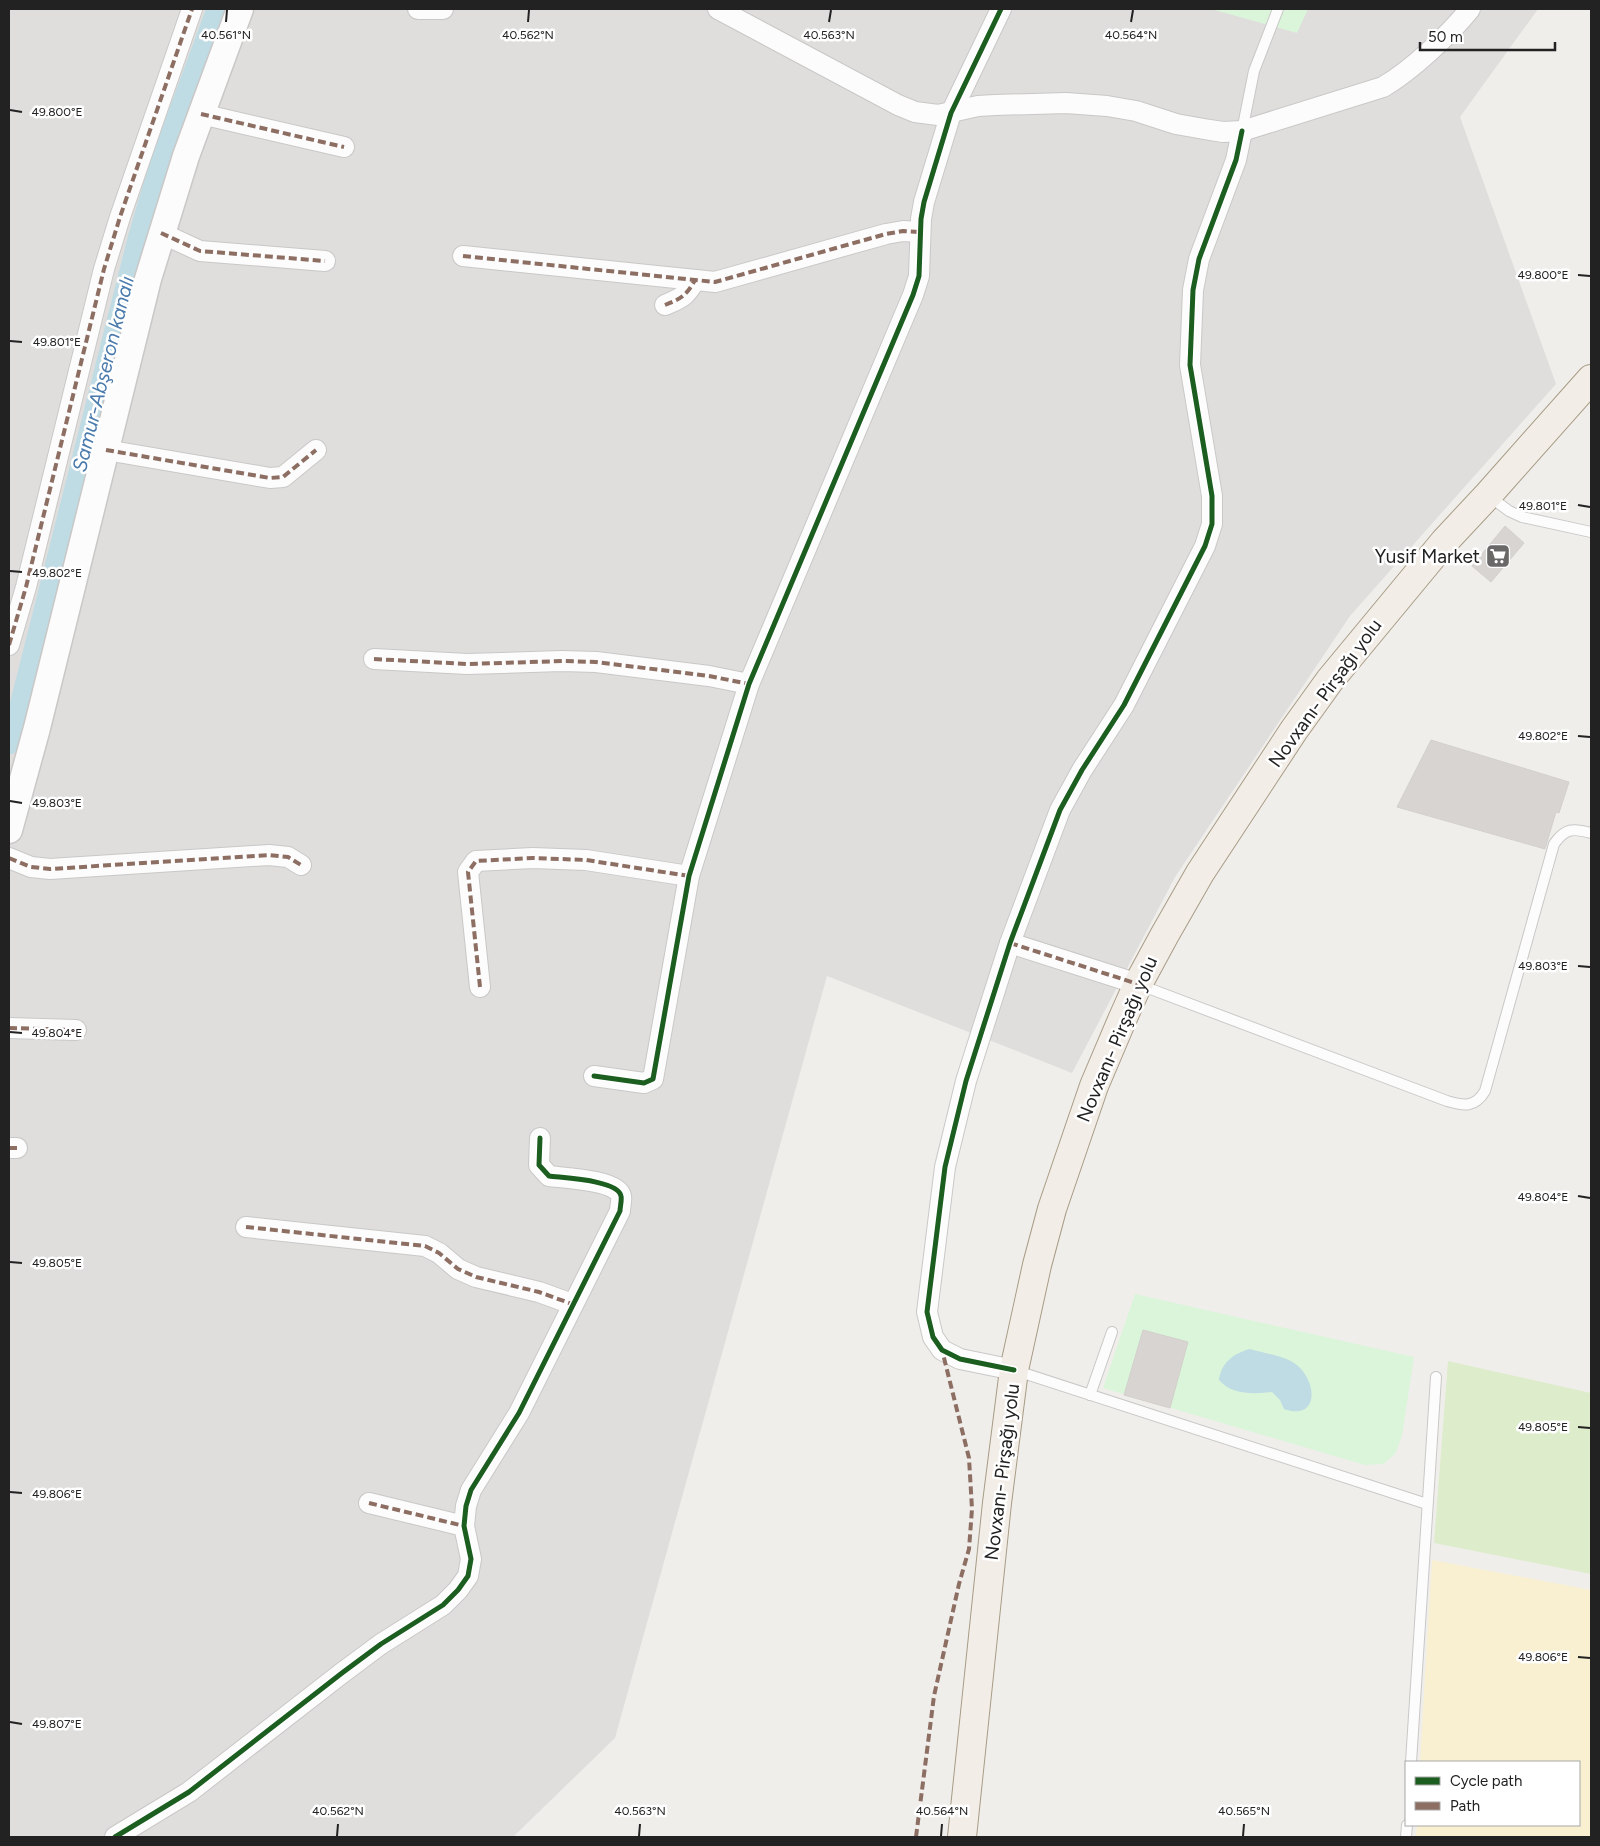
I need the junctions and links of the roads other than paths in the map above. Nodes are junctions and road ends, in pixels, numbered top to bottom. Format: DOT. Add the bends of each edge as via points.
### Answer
graph roads {
  1 [pos="192,9"];
  2 [pos="240,9"];
  3 [pos="418,9"];
  4 [pos="443,9"];
  5 [pos="718,9"];
  6 [pos="1001,9"];
  7 [pos="1278,9"];
  8 [pos="1470,9"];
  9 [pos="951,113"];
  10 [pos="200,114"];
  11 [pos="1242,131"];
  12 [pos="344,147"];
  13 [pos="920,232"];
  14 [pos="161,233"];
  15 [pos="463,256"];
  16 [pos="325,261"];
  17 [pos="695,280"];
  18 [pos="665,305"];
  19 [pos="1591,379"];
  20 [pos="106,450"];
  21 [pos="316,450"];
  22 [pos="1488,495"];
  23 [pos="1591,532"];
  24 [pos="9,641"];
  25 [pos="374,659"];
  26 [pos="749,684"];
  27 [pos="9,830"];
  28 [pos="1591,833"];
  29 [pos="9,858"];
  30 [pos="301,865"];
  31 [pos="689,876"];
  32 [pos="1010,943"];
  33 [pos="1138,984"];
  34 [pos="480,987"];
  35 [pos="9,1028"];
  36 [pos="76,1030"];
  37 [pos="594,1076"];
  38 [pos="540,1138"];
  39 [pos="246,1227"];
  40 [pos="572,1304"];
  41 [pos="1112,1332"];
  42 [pos="1014,1370"];
  43 [pos="1436,1377"];
  44 [pos="1090,1395"];
  45 [pos="369,1503"];
  46 [pos="1427,1504"];
  47 [pos="464,1526"];
  48 [pos="1411,1761"];
  49 [pos="115,1837"];
  50 [pos="962,1837"];
  1 -- 24 [label="street" via="104,269 26,587"];
  2 -- 10 [label="street"];
  3 -- 4 [label="street"];
  5 -- 9 [label="street" via="898,105 928,115"];
  6 -- 9 [label="street"];
  7 -- 11 [label="lane" via="1254,71"];
  8 -- 11 [label="street" via="1426,53 1383,87"];
  9 -- 11 [label="street" via="978,106 1066,103 1136,111 1204,129"];
  9 -- 13 [label="street" via="924,202"];
  10 -- 12 [label="street"];
  10 -- 14 [label="street"];
  11 -- 32 [label="street" via="1236,160 1199,259 1193,290 1190,365 1212,496 1212,524 1205,546 1124,705 1060,810"];
  13 -- 17 [label="street" via="886,234 715,282"];
  13 -- 26 [label="street" via="919,276 913,295"];
  14 -- 16 [label="street" via="200,250"];
  14 -- 20 [label="street"];
  15 -- 17 [label="street"];
  17 -- 18 [label="street" via="688,293"];
  19 -- 22 [label="main road, Novxanı- Pirşağı yolu"];
  20 -- 21 [label="street" via="270,478 283,477"];
  20 -- 27 [label="street"];
  22 -- 23 [label="lane" via="1522,517"];
  22 -- 33 [label="main road, Novxanı- Pirşağı yolu" via="1445,541 1330,680 1294,730 1200,873"];
  25 -- 26 [label="street" via="467,664 596,662"];
  26 -- 31 [label="street"];
  28 -- 33 [label="lane" via="1569,830 1561,834 1554,844 1485,1092 1480,1101 1470,1105 1447,1101"];
  29 -- 30 [label="street" via="50,869 269,855 288,857"];
  31 -- 34 [label="street" via="586,860 476,861 468,872"];
  31 -- 37 [label="street" via="653,1079 644,1083"];
  32 -- 33 [label="street"];
  32 -- 42 [label="street" via="966,1081 945,1167 927,1312 933,1337 942,1350 960,1359"];
  33 -- 42 [label="main road, Novxanı- Pirşağı yolu" via="1094,1086 1052,1209"];
  35 -- 36 [label="street"];
  38 -- 40 [label="street" via="540,1164 549,1176 604,1183 617,1188 621,1196 620,1211"];
  39 -- 40 [label="street" via="425,1246 439,1253 458,1270"];
  40 -- 47 [label="street" via="519,1413 471,1490"];
  41 -- 44 [label="lane"];
  42 -- 44 [label="lane"];
  42 -- 50 [label="main road, Novxanı- Pirşağı yolu"];
  43 -- 46 [label="lane"];
  44 -- 46 [label="lane"];
  45 -- 47 [label="street"];
  46 -- 48 [label="lane"];
  47 -- 49 [label="street" via="470,1559 468,1576 443,1605 381,1644 189,1792"];
}
